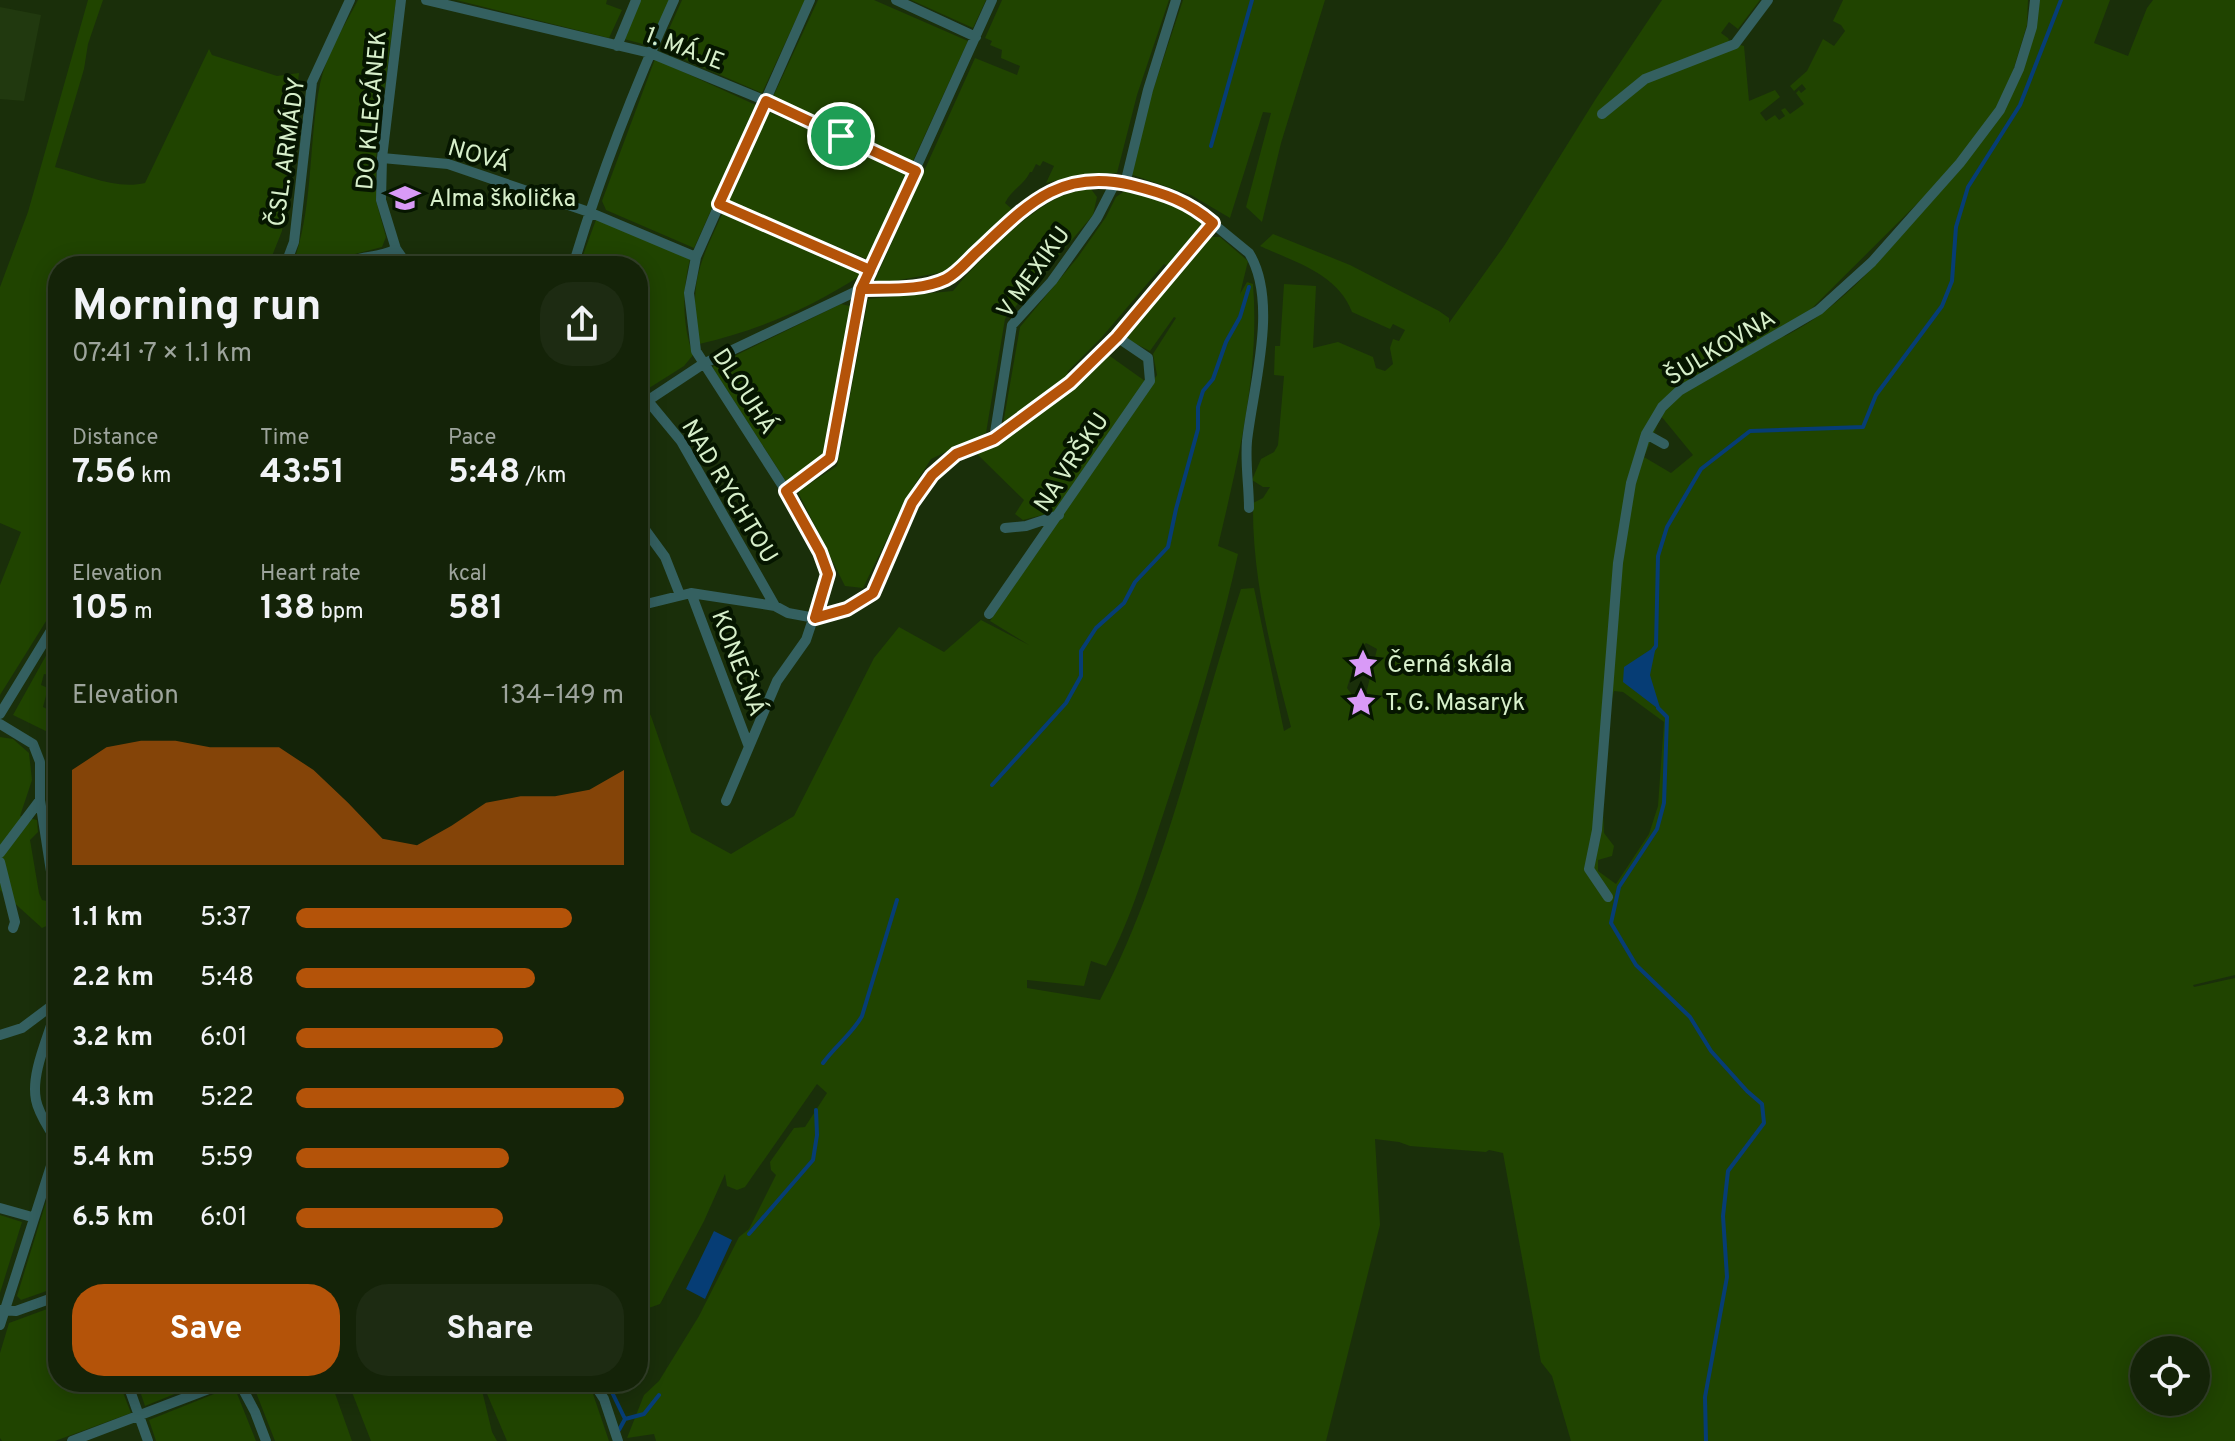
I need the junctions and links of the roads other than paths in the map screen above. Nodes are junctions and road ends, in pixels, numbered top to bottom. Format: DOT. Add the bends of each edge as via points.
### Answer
graph roads {
  1 [pos="350,0"];
  2 [pos="401,0"];
  3 [pos="426,0"];
  4 [pos="636,0"];
  5 [pos="674,0"];
  6 [pos="810,0"];
  7 [pos="896,0"];
  8 [pos="992,0"];
  9 [pos="1176,0"];
  10 [pos="1768,0"];
  11 [pos="2035,0"];
  12 [pos="976,37"];
  13 [pos="617,46"];
  14 [pos="650,53"];
  15 [pos="766,101"];
  16 [pos="1602,114"];
  17 [pos="382,158"];
  18 [pos="916,171"];
  19 [pos="1120,183"];
  20 [pos="719,204"];
  21 [pos="589,212"];
  22 [pos="1213,223"];
  23 [pos="396,249"];
  24 [pos="289,256"];
  25 [pos="380,256"];
  26 [pos="401,256"];
  27 [pos="576,256"];
  28 [pos="696,257"];
  29 [pos="870,270"];
  30 [pos="861,289"];
  31 [pos="1117,337"];
  32 [pos="703,364"];
  33 [pos="648,400"];
  34 [pos="648,408"];
  35 [pos="1646,434"];
  36 [pos="994,439"];
  37 [pos="1664,444"];
  38 [pos="786,491"];
  39 [pos="1249,508"];
  40 [pos="1059,515"];
  41 [pos="1005,528"];
  42 [pos="648,534"];
  43 [pos="686,594"];
  44 [pos="648,604"];
  45 [pos="775,606"];
  46 [pos="989,614"];
  47 [pos="815,618"];
  48 [pos="48,635"];
  49 [pos="0,714"];
  50 [pos="0,724"];
  51 [pos="749,747"];
  52 [pos="40,800"];
  53 [pos="726,801"];
  54 [pos="48,852"];
  55 [pos="0,853"];
  56 [pos="0,862"];
  57 [pos="1608,897"];
  58 [pos="13,928"];
  59 [pos="48,1008"];
  60 [pos="0,1035"];
  61 [pos="48,1035"];
  62 [pos="48,1050"];
  63 [pos="43,1052"];
  64 [pos="48,1128"];
  65 [pos="48,1172"];
  66 [pos="0,1208"];
  67 [pos="32,1217"];
  68 [pos="48,1300"];
  69 [pos="2,1311"];
  70 [pos="0,1325"];
  71 [pos="131,1392"];
  72 [pos="200,1392"];
  73 [pos="244,1392"];
  74 [pos="599,1392"];
  75 [pos="139,1415"];
  76 [pos="72,1441"];
  77 [pos="148,1441"];
  78 [pos="266,1441"];
  79 [pos="618,1441"];
  1 -- 24 [label="street, ČSL. ARMÁDY" via="312,82"];
  2 -- 17 [label="street, DO KLECÁNEK"];
  3 -- 13 [label="street, 1. MÁJE"];
  4 -- 13 [label="street"];
  5 -- 14 [label="street"];
  6 -- 15 [label="street, DLOUHÁ"];
  7 -- 12 [label="street"];
  8 -- 12 [label="street"];
  9 -- 19 [label="street, V MEXIKU"];
  10 -- 16 [label="street" via="1735,44 1645,79"];
  11 -- 35 [label="street, ŠULKOVNA" via="2019,69 2000,110 1960,163 1864,270 1819,310 1679,391"];
  12 -- 18 [label="street"];
  13 -- 14 [label="street, 1. MÁJE"];
  14 -- 15 [label="street, 1. MÁJE"];
  14 -- 21 [label="street"];
  15 -- 18 [label="street, 1. MÁJE"];
  15 -- 20 [label="street, DLOUHÁ"];
  17 -- 21 [label="street, NOVÁ" via="448,164"];
  17 -- 23 [label="street, DO KLECÁNEK" via="381,200"];
  18 -- 29 [label="street"];
  19 -- 22 [label="street" via="1188,203"];
  19 -- 30 [label="street" via="1073,182 1042,195 947,279"];
  19 -- 36 [label="street, V MEXIKU" via="1052,281 1012,325"];
  20 -- 28 [label="street, DLOUHÁ"];
  20 -- 29 [label="street"];
  21 -- 27 [label="street"];
  21 -- 28 [label="street, NOVÁ"];
  22 -- 31 [label="street, NA VRŠKU"];
  22 -- 39 [label="street" via="1249,253 1261,295 1259,362 1247,446"];
  23 -- 25 [label="street"];
  23 -- 26 [label="street, DO KLECÁNEK"];
  28 -- 32 [label="street, DLOUHÁ" via="689,293 696,351"];
  29 -- 30 [label="street"];
  30 -- 32 [label="street"];
  30 -- 38 [label="street" via="830,458"];
  31 -- 36 [label="street, NA VRŠKU" via="1070,383"];
  31 -- 40 [label="street, NA VRŠKU" via="1148,358 1150,381"];
  32 -- 33 [label="street"];
  32 -- 38 [label="street, DLOUHÁ"];
  34 -- 45 [label="street, NAD RYCHTOU" via="681,441"];
  35 -- 37 [label="street"];
  35 -- 57 [label="street, ŠULKOVNA" via="1631,483 1618,563 1597,830 1589,869"];
  36 -- 47 [label="street, NA VRŠKU" via="956,454 932,475 912,503 873,593 847,609"];
  38 -- 47 [label="street, DLOUHÁ" via="828,574"];
  40 -- 41 [label="street"];
  40 -- 46 [label="street, NA VRŠKU"];
  42 -- 43 [label="street, KONEČNÁ"];
  43 -- 44 [label="street"];
  43 -- 45 [label="street"];
  43 -- 51 [label="street, KONEČNÁ"];
  45 -- 47 [label="street"];
  47 -- 51 [label="street, DLOUHÁ" via="777,681"];
  48 -- 49 [label="street"];
  50 -- 52 [label="street" via="33,745 40,762"];
  51 -- 53 [label="street, DLOUHÁ"];
  52 -- 54 [label="street"];
  52 -- 55 [label="street"];
  56 -- 58 [label="street"];
  59 -- 60 [label="street" via="22,1028"];
  61 -- 63 [label="street"];
  62 -- 63 [label="street"];
  63 -- 64 [label="street" via="35,1098"];
  65 -- 67 [label="street"];
  66 -- 67 [label="street"];
  67 -- 69 [label="street"];
  68 -- 69 [label="street"];
  69 -- 70 [label="street"];
  71 -- 75 [label="street"];
  72 -- 75 [label="street"];
  73 -- 78 [label="street"];
  74 -- 79 [label="street"];
  75 -- 76 [label="street"];
  75 -- 77 [label="street"];
}
